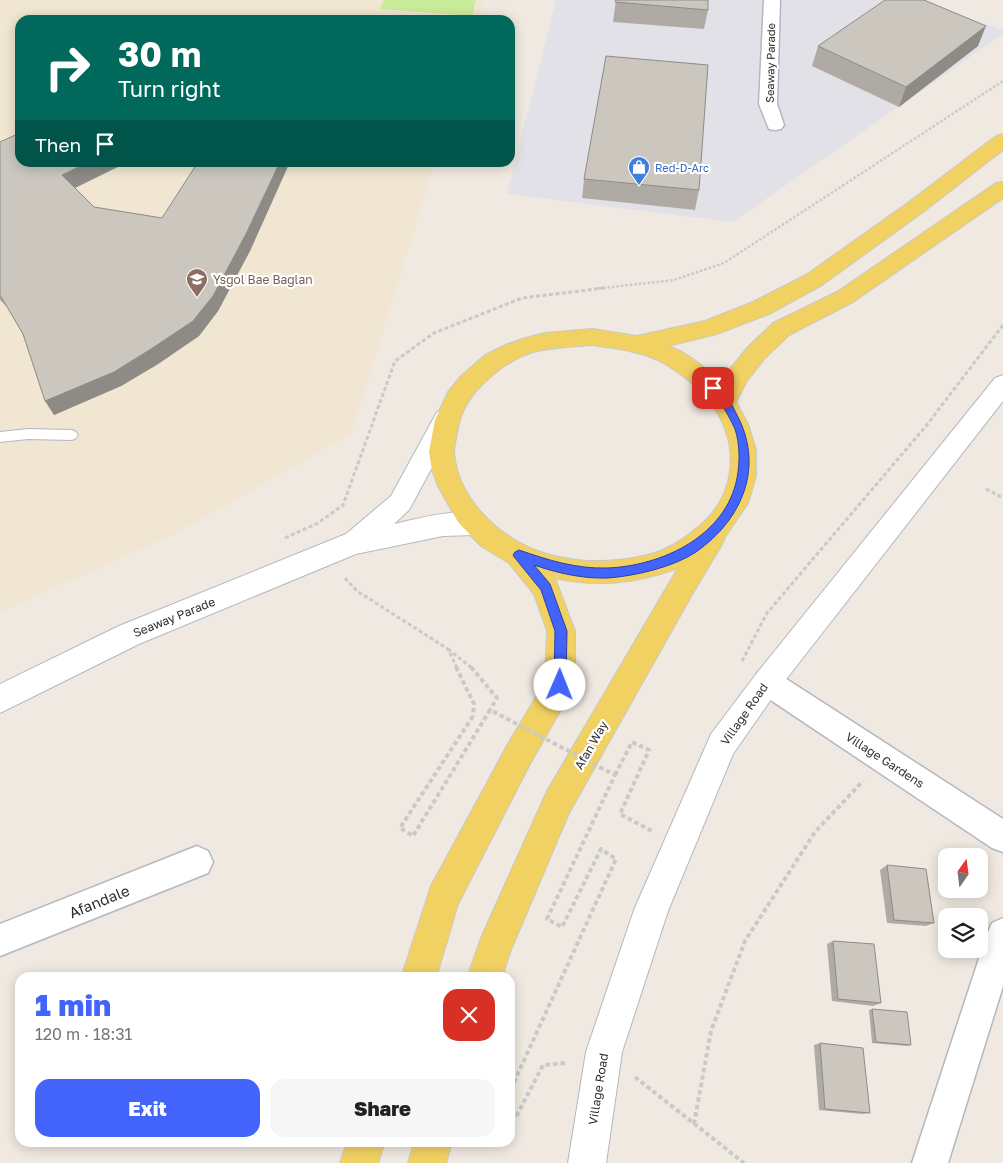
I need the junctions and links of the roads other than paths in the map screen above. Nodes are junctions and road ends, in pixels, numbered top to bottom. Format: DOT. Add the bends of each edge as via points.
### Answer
graph roads {
  1 [pos="772,0"];
  2 [pos="775,125"];
  3 [pos="1003,140"];
  4 [pos="1003,188"];
  5 [pos="639,344"];
  6 [pos="1003,384"];
  7 [pos="724,400"];
  8 [pos="447,417"];
  9 [pos="72,435"];
  10 [pos="0,437"];
  11 [pos="475,524"];
  12 [pos="721,525"];
  13 [pos="352,543"];
  14 [pos="519,555"];
  15 [pos="767,682"];
  16 [pos="0,699"];
  17 [pos="1003,837"];
  18 [pos="197,862"];
  19 [pos="1003,934"];
  20 [pos="0,940"];
  21 [pos="420,972"];
  22 [pos="486,972"];
  23 [pos="364,1147"];
  24 [pos="432,1147"];
  25 [pos="359,1163"];
  26 [pos="427,1163"];
  27 [pos="587,1163"];
  28 [pos="930,1163"];
  1 -- 2 [label="street, Seaway Parade" via="768,104"];
  3 -- 5 [label="main road" via="814,280 761,308 709,328"];
  4 -- 7 [label="main road" via="845,297 781,329 738,375"];
  5 -- 7 [label="main road, Afan Way" via="672,357 702,376"];
  5 -- 8 [label="main road" via="592,337 545,341 511,353 468,383"];
  6 -- 15 [label="street, Village Road"];
  7 -- 12 [label="main road, Afan Way" via="740,430 745,462 739,495"];
  8 -- 11 [label="main road" via="442,453 451,490"];
  8 -- 13 [label="street, Seaway Parade" via="400,503"];
  9 -- 10 [label="lane"];
  11 -- 13 [label="street, Seaway Parade" via="443,525"];
  11 -- 14 [label="main road"];
  12 -- 14 [label="main road" via="691,550 652,566 607,573 561,569"];
  12 -- 22 [label="main road, Afan Way" via="558,802"];
  13 -- 16 [label="street, Seaway Parade" via="129,635"];
  14 -- 21 [label="main road" via="546,588 561,631 560,685 520,752 442,898"];
  15 -- 17 [label="street, Village Gardens"];
  15 -- 27 [label="street, Village Road" via="722,744 651,910 604,1052"];
  18 -- 20 [label="street, Afandale"];
  19 -- 28 [label="street"];
  23 -- 25 [label="main road"];
  24 -- 26 [label="main road"];
}
